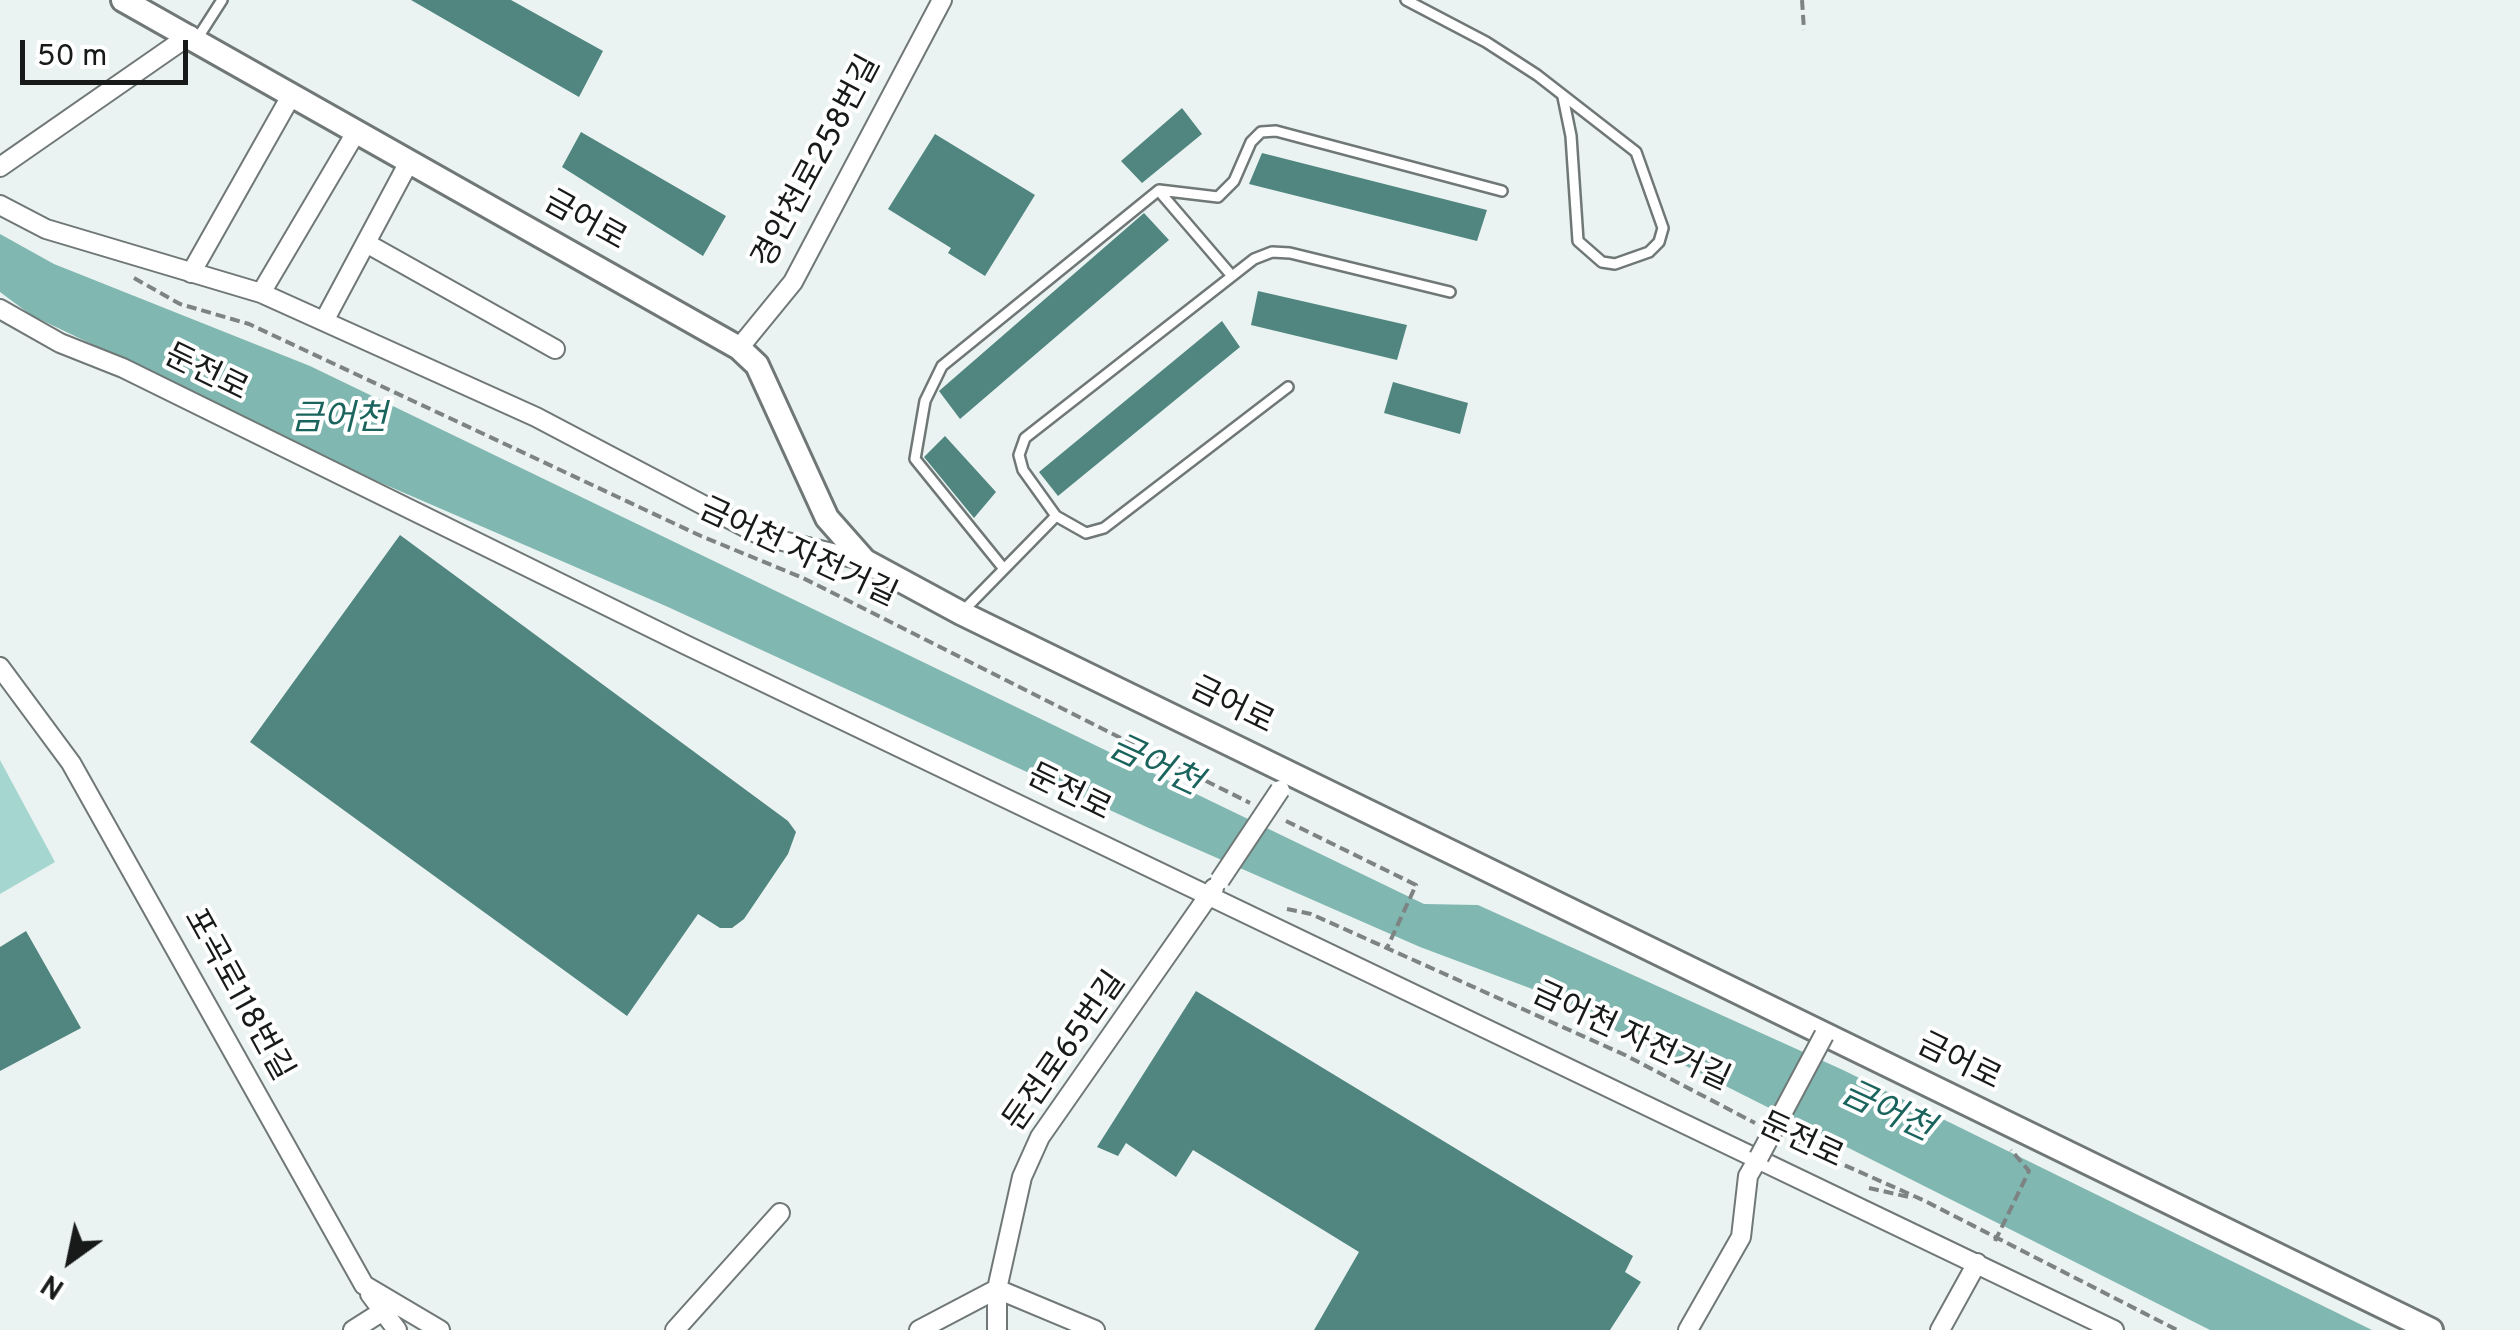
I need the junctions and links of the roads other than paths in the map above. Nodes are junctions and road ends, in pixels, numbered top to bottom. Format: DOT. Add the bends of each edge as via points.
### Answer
graph roads {
  1 [pos="123,0"];
  2 [pos="222,0"];
  3 [pos="942,0"];
  4 [pos="1406,0"];
  5 [pos="194,37"];
  6 [pos="292,96"];
  7 [pos="1563,97"];
  8 [pos="355,134"];
  9 [pos="409,162"];
  10 [pos="0,167"];
  11 [pos="1158,190"];
  12 [pos="1502,191"];
  13 [pos="0,205"];
  14 [pos="366,243"];
  15 [pos="191,273"];
  16 [pos="1232,276"];
  17 [pos="1450,292"];
  18 [pos="260,293"];
  19 [pos="0,309"];
  20 [pos="324,321"];
  21 [pos="739,348"];
  22 [pos="555,349"];
  23 [pos="1288,387"];
  24 [pos="1056,516"];
  25 [pos="864,561"];
  26 [pos="1004,569"];
  27 [pos="961,614"];
  28 [pos="0,667"];
  29 [pos="1285,781"];
  30 [pos="1215,888"];
  31 [pos="1824,1035"];
  32 [pos="1759,1157"];
  33 [pos="780,1213"];
  34 [pos="1977,1263"];
  35 [pos="364,1285"];
  36 [pos="997,1289"];
  37 [pos="383,1311"];
  38 [pos="354,1330"];
  39 [pos="397,1330"];
  40 [pos="440,1330"];
  41 [pos="675,1330"];
  42 [pos="919,1330"];
  43 [pos="997,1330"];
  44 [pos="1094,1330"];
  45 [pos="1688,1330"];
  46 [pos="1940,1330"];
  47 [pos="2114,1330"];
  48 [pos="2431,1330"];
  1 -- 5 [label="street, 금어로"];
  2 -- 5 [label="lane"];
  3 -- 21 [label="street, 경안천로258번길" via="793,282"];
  4 -- 7 [label="lane" via="1486,42"];
  5 -- 6 [label="street, 금어로"];
  5 -- 10 [label="street"];
  6 -- 8 [label="street, 금어로"];
  6 -- 15 [label="street"];
  7 -- 7 [label="lane" via="1578,242 1615,264 1650,252 1663,228 1636,152"];
  8 -- 9 [label="street, 금어로"];
  8 -- 18 [label="street"];
  9 -- 14 [label="street"];
  9 -- 21 [label="street, 금어로"];
  11 -- 12 [label="lane" via="1218,197 1234,181 1251,142 1261,132 1276,131"];
  11 -- 16 [label="lane"];
  11 -- 26 [label="lane" via="942,366 925,401 915,459"];
  13 -- 15 [label="street" via="46,229"];
  14 -- 20 [label="street"];
  14 -- 22 [label="street"];
  15 -- 18 [label="street"];
  16 -- 17 [label="lane" via="1254,259 1290,253"];
  16 -- 24 [label="lane" via="1026,438 1023,470"];
  18 -- 20 [label="street"];
  19 -- 30 [label="street, 둔전로" via="686,646"];
  20 -- 25 [label="street" via="536,417 762,536"];
  21 -- 25 [label="street, 금어로" via="756,366 827,518"];
  23 -- 24 [label="lane" via="1104,528 1086,533"];
  24 -- 26 [label="lane"];
  25 -- 27 [label="street, 금어로"];
  26 -- 27 [label="lane"];
  27 -- 29 [label="street, 금어로"];
  28 -- 35 [label="street, 포곡로118번길" via="71,763"];
  29 -- 30 [label="street, 둔전로65번길, bridge"];
  29 -- 31 [label="street, 금어로"];
  30 -- 32 [label="street, 둔전로" via="1264,922"];
  30 -- 36 [label="street, 둔전로65번길" via="1040,1137 1022,1177"];
  31 -- 32 [label="street, bridge"];
  31 -- 48 [label="street, 금어로"];
  32 -- 34 [label="street, 둔전로"];
  32 -- 45 [label="street" via="1748,1176 1740,1238"];
  33 -- 41 [label="street"];
  34 -- 46 [label="street"];
  34 -- 47 [label="street, 둔전로"];
  35 -- 37 [label="street, 포곡로118번길"];
  35 -- 40 [label="street"];
  36 -- 42 [label="street"];
  36 -- 43 [label="street, 둔전로65번길"];
  36 -- 44 [label="street"];
  37 -- 38 [label="street"];
  37 -- 39 [label="street, 포곡로118번길"];
}
